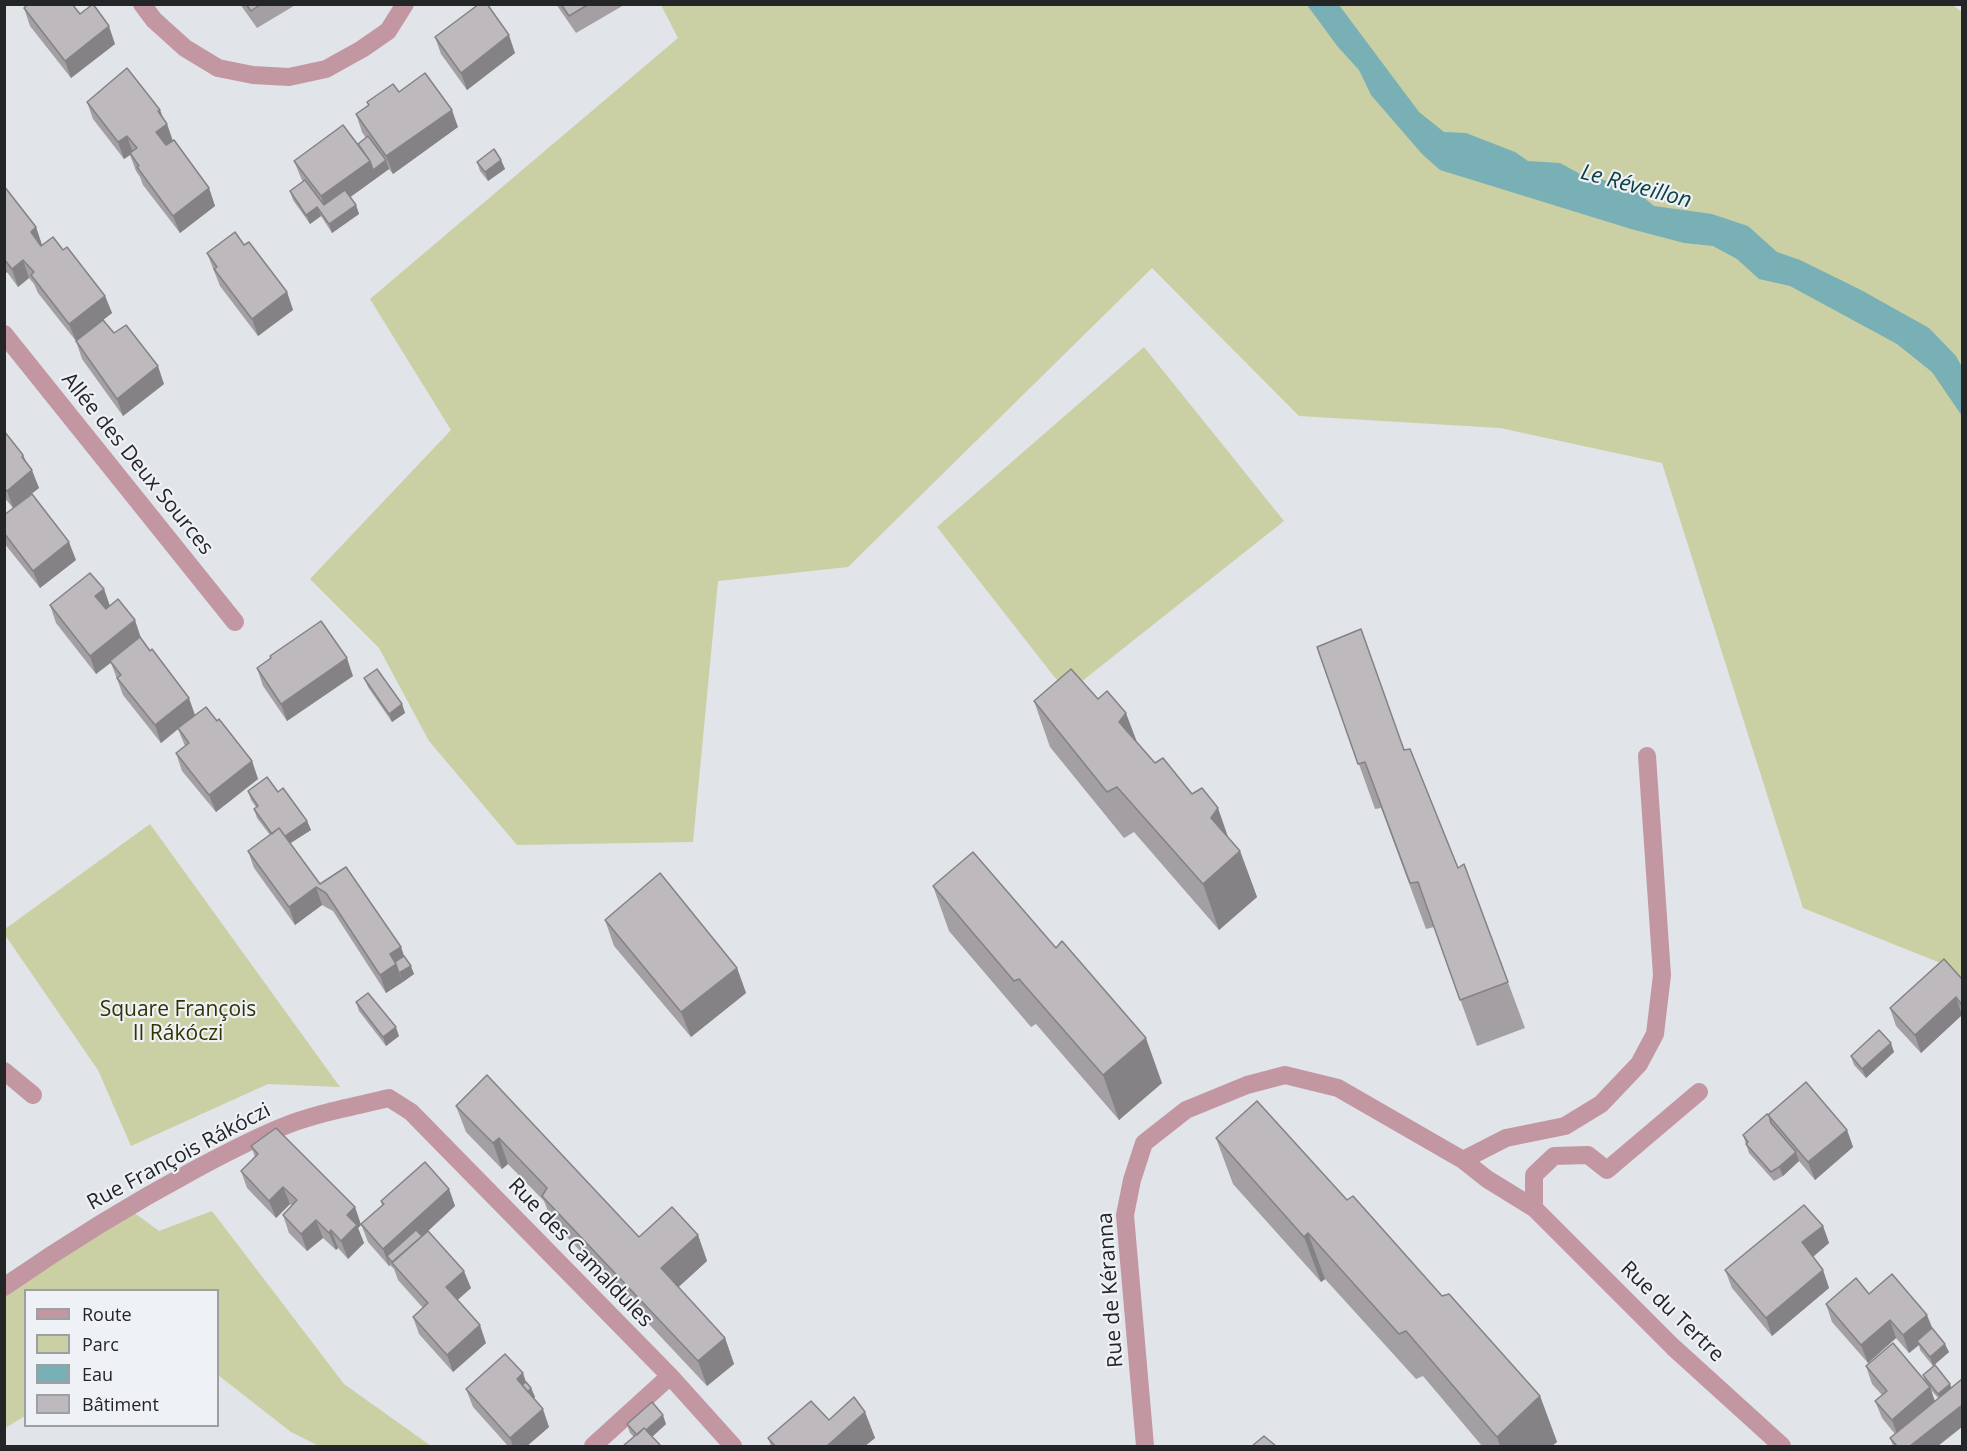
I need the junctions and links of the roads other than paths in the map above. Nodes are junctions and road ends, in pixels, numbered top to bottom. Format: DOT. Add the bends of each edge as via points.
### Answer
graph roads {
  1 [pos="142,4"];
  2 [pos="405,4"];
  3 [pos="4,334"];
  4 [pos="235,622"];
  5 [pos="1647,756"];
  6 [pos="4,1071"];
  7 [pos="1699,1092"];
  8 [pos="33,1095"];
  9 [pos="388,1098"];
  10 [pos="1463,1160"];
  11 [pos="1534,1208"];
  12 [pos="4,1287"];
  13 [pos="670,1376"];
  14 [pos="593,1446"];
  15 [pos="733,1446"];
  16 [pos="1145,1446"];
  17 [pos="1782,1446"];
  1 -- 2 [label="street" via="185,48 218,68 289,77 326,69 362,49 388,31"];
  3 -- 4 [label="street, Allée des Deux Sources"];
  5 -- 10 [label="street" via="1662,975 1655,1034 1639,1064 1601,1104 1565,1126 1506,1138"];
  6 -- 8 [label="street"];
  7 -- 11 [label="street" via="1607,1170 1588,1155 1554,1156 1534,1175"];
  9 -- 12 [label="street, Rue François Rákóczi" via="284,1126 235,1149 136,1201"];
  9 -- 13 [label="street, Rue des Camaldules" via="411,1112"];
  10 -- 11 [label="street, Rue de Kéranna"];
  10 -- 16 [label="street, Rue de Kéranna" via="1338,1088 1285,1075 1247,1085 1186,1110 1144,1143 1125,1215"];
  11 -- 17 [label="street, Rue du Tertre" via="1672,1347"];
  13 -- 14 [label="street"];
  13 -- 15 [label="street, Rue des Camaldules"];
}
